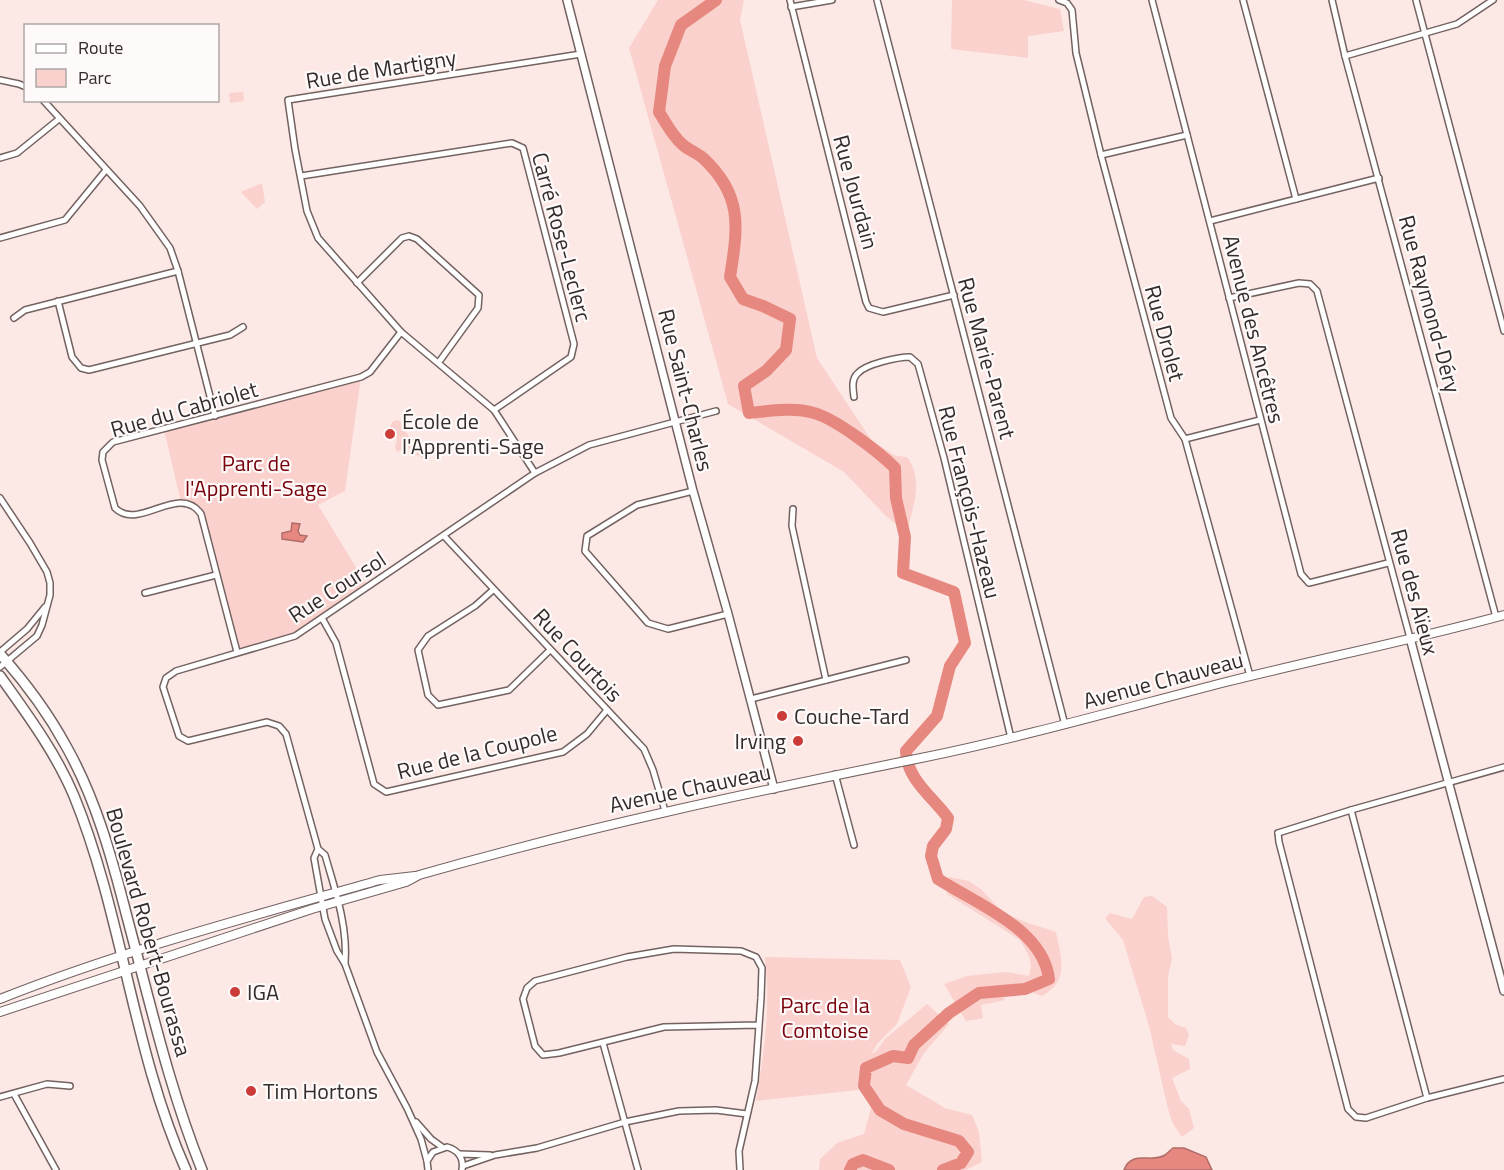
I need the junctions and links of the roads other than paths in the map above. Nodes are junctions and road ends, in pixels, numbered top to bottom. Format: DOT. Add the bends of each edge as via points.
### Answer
graph roads {
  1 [pos="567,0"];
  2 [pos="790,0"];
  3 [pos="832,0"];
  4 [pos="877,0"];
  5 [pos="1059,0"];
  6 [pos="1152,0"];
  7 [pos="1243,0"];
  8 [pos="1332,0"];
  9 [pos="1416,0"];
  10 [pos="1493,0"];
  11 [pos="791,8"];
  12 [pos="1425,33"];
  13 [pos="581,54"];
  14 [pos="1346,56"];
  15 [pos="0,81"];
  16 [pos="24,86"];
  17 [pos="45,102"];
  18 [pos="59,119"];
  19 [pos="1187,135"];
  20 [pos="1101,154"];
  21 [pos="0,158"];
  22 [pos="106,170"];
  23 [pos="301,176"];
  24 [pos="1379,178"];
  25 [pos="1296,199"];
  26 [pos="1210,221"];
  27 [pos="0,238"];
  28 [pos="178,271"];
  29 [pos="357,283"];
  30 [pos="954,295"];
  31 [pos="1229,298"];
  32 [pos="58,302"];
  33 [pos="14,318"];
  34 [pos="243,327"];
  35 [pos="1504,331"];
  36 [pos="401,332"];
  37 [pos="197,342"];
  38 [pos="439,362"];
  39 [pos="854,396"];
  40 [pos="494,410"];
  41 [pos="716,411"];
  42 [pos="215,416"];
  43 [pos="1260,420"];
  44 [pos="676,422"];
  45 [pos="1185,439"];
  46 [pos="535,473"];
  47 [pos="693,491"];
  48 [pos="0,498"];
  49 [pos="793,509"];
  50 [pos="444,536"];
  51 [pos="1388,563"];
  52 [pos="216,575"];
  53 [pos="493,590"];
  54 [pos="145,593"];
  55 [pos="46,606"];
  56 [pos="728,614"];
  57 [pos="1500,616"];
  58 [pos="322,618"];
  59 [pos="1410,638"];
  60 [pos="550,650"];
  61 [pos="237,652"];
  62 [pos="2,658"];
  63 [pos="906,660"];
  64 [pos="0,676"];
  65 [pos="1250,676"];
  66 [pos="826,680"];
  67 [pos="751,699"];
  68 [pos="607,710"];
  69 [pos="1065,725"];
  70 [pos="1011,738"];
  71 [pos="1504,767"];
  72 [pos="835,774"];
  73 [pos="1448,783"];
  74 [pos="774,789"];
  75 [pos="1351,810"];
  76 [pos="665,811"];
  77 [pos="854,845"];
  78 [pos="318,849"];
  79 [pos="320,897"];
  80 [pos="337,897"];
  81 [pos="322,906"];
  82 [pos="136,951"];
  83 [pos="122,956"];
  84 [pos="345,964"];
  85 [pos="140,965"];
  86 [pos="125,970"];
  87 [pos="1502,972"];
  88 [pos="1504,991"];
  89 [pos="0,999"];
  90 [pos="0,1012"];
  91 [pos="758,1025"];
  92 [pos="603,1043"];
  93 [pos="1504,1079"];
  94 [pos="70,1086"];
  95 [pos="14,1094"];
  96 [pos="0,1097"];
  97 [pos="1427,1098"];
  98 [pos="747,1114"];
  99 [pos="411,1116"];
  100 [pos="625,1122"];
  101 [pos="442,1147"];
  102 [pos="459,1154"];
  103 [pos="495,1155"];
  104 [pos="426,1167"];
  105 [pos="463,1168"];
  106 [pos="56,1170"];
  107 [pos="186,1170"];
  108 [pos="202,1170"];
  109 [pos="638,1170"];
  110 [pos="740,1170"];
  1 -- 13 [label="street, Rue Saint-Charles"];
  2 -- 11 [label="street, Rue Jourdain"];
  3 -- 11 [label="street"];
  4 -- 30 [label="street, Rue Marie-Parent"];
  5 -- 20 [label="street, Rue Drolet" via="1068,3 1072,10 1076,53"];
  6 -- 19 [label="street, Avenue des Ancêtres"];
  7 -- 25 [label="street"];
  8 -- 14 [label="street, Rue Raymond-Déry"];
  9 -- 12 [label="street"];
  10 -- 12 [label="street" via="1457,24"];
  11 -- 30 [label="street, Rue Jourdain" via="866,302 870,308 883,312"];
  12 -- 14 [label="street"];
  12 -- 35 [label="street"];
  13 -- 23 [label="street, Rue de Martigny" via="288,100"];
  13 -- 44 [label="street, Rue Saint-Charles"];
  14 -- 24 [label="street, Rue Raymond-Déry"];
  15 -- 16 [label="street"];
  17 -- 18 [label="street"];
  18 -- 21 [label="street" via="17,153"];
  18 -- 22 [label="street"];
  19 -- 20 [label="street"];
  19 -- 26 [label="street, Avenue des Ancêtres"];
  20 -- 45 [label="street, Rue Drolet" via="1171,418"];
  22 -- 27 [label="street" via="65,220"];
  22 -- 28 [label="street" via="157,227"];
  23 -- 29 [label="street, Rue de Martigny" via="307,211 318,238"];
  23 -- 40 [label="street, Carré Rose-Leclerc" via="512,143 523,148 574,344 571,357"];
  24 -- 25 [label="street"];
  24 -- 57 [label="street, Rue Raymond-Déry"];
  25 -- 26 [label="street"];
  26 -- 31 [label="street, Avenue des Ancêtres"];
  28 -- 32 [label="street"];
  28 -- 37 [label="street"];
  29 -- 36 [label="street, Rue de Martigny"];
  29 -- 38 [label="street" via="402,238 409,236 479,295 478,309"];
  30 -- 69 [label="street, Rue Marie-Parent"];
  31 -- 43 [label="street, Avenue des Ancêtres"];
  31 -- 51 [label="street, Rue des Aïeux" via="1299,283 1310,284 1317,291"];
  32 -- 33 [label="street" via="25,310"];
  32 -- 37 [label="street" via="72,357 81,368 89,370"];
  34 -- 37 [label="street"];
  36 -- 38 [label="street, Rue de Martigny"];
  36 -- 42 [label="street, Rue du Cabriolet" via="370,372 361,377"];
  37 -- 42 [label="street"];
  38 -- 40 [label="street, Rue de Martigny"];
  39 -- 70 [label="street, Rue François-Hazeau" via="854,378 867,367 903,357 918,364"];
  40 -- 46 [label="street, Rue de Martigny"];
  41 -- 44 [label="street, Rue Coursol"];
  42 -- 52 [label="street, Rue du Cabriolet" via="113,442 103,452 102,460 115,508 120,513 128,515 181,502 196,507"];
  43 -- 45 [label="street"];
  43 -- 51 [label="street, Avenue des Ancêtres" via="1301,574 1309,583"];
  44 -- 46 [label="street, Rue Coursol" via="589,445"];
  44 -- 47 [label="street, Rue Saint-Charles"];
  45 -- 65 [label="street, Rue Drolet"];
  46 -- 50 [label="street, Rue Coursol"];
  47 -- 56 [label="street, Rue Saint-Charles"];
  47 -- 56 [label="street" via="637,505 587,536 585,551 648,623 668,629"];
  48 -- 55 [label="street" via="47,572 50,583"];
  49 -- 66 [label="street" via="792,526"];
  50 -- 53 [label="street, Rue Courtois"];
  50 -- 58 [label="street, Rue Coursol"];
  51 -- 59 [label="street, Rue des Aïeux"];
  52 -- 54 [label="street"];
  52 -- 61 [label="street, Rue du Cabriolet"];
  53 -- 60 [label="street, Rue Courtois"];
  53 -- 60 [label="street" via="476,606 428,636 418,650 428,694 438,705 509,690"];
  55 -- 62 [label="street"];
  55 -- 62 [label="street" via="37,636"];
  56 -- 67 [label="street, Rue Saint-Charles"];
  57 -- 59 [label="main road, Avenue Chauveau"];
  58 -- 61 [label="street, Rue Coursol" via="295,636"];
  58 -- 68 [label="street, Rue de la Coupole" via="336,643 374,784 386,792 563,752 587,734"];
  59 -- 65 [label="main road, Avenue Chauveau"];
  59 -- 73 [label="street, Rue des Aïeux"];
  60 -- 68 [label="street, Rue Courtois"];
  61 -- 78 [label="street, Rue Coursol" via="176,671 166,678 163,687 174,724 179,736 188,741 267,722 279,726 286,734"];
  62 -- 82 [label="highway, Boulevard Robert-Bourassa" via="33,694 67,746 87,788 108,843"];
  63 -- 66 [label="street"];
  64 -- 83 [label="highway, Boulevard Robert-Bourassa" via="73,795"];
  65 -- 69 [label="main road, Avenue Chauveau"];
  66 -- 67 [label="street"];
  67 -- 74 [label="street, Rue Saint-Charles"];
  68 -- 76 [label="street, Rue Courtois" via="644,749"];
  69 -- 70 [label="main road, Avenue Chauveau"];
  70 -- 72 [label="main road, Avenue Chauveau"];
  71 -- 73 [label="street"];
  72 -- 74 [label="main road, Avenue Chauveau"];
  72 -- 77 [label="street"];
  73 -- 75 [label="street"];
  73 -- 87 [label="street, Rue des Aïeux"];
  74 -- 76 [label="main road, Avenue Chauveau"];
  75 -- 97 [label="street"];
  75 -- 97 [label="street" via="1278,833 1348,1109 1356,1117 1366,1118"];
  76 -- 80 [label="main road, Avenue Chauveau" via="419,875 380,880"];
  78 -- 79 [label="street, Rue Coursol" via="315,858"];
  78 -- 80 [label="street, Rue Coursol" via="325,855"];
  79 -- 80 [label="main road"];
  79 -- 81 [label="street, Rue Coursol"];
  79 -- 82 [label="main road"];
  80 -- 81 [label="main road"];
  80 -- 84 [label="street, Rue Coursol"];
  81 -- 84 [label="street, Rue Coursol" via="336,951"];
  81 -- 85 [label="main road"];
  82 -- 83 [label="main road"];
  82 -- 85 [label="highway, Boulevard Robert-Bourassa"];
  83 -- 86 [label="highway, Boulevard Robert-Bourassa"];
  83 -- 89 [label="main road"];
  84 -- 99 [label="street, Rue Coursol" via="377,1052"];
  85 -- 86 [label="main road"];
  85 -- 108 [label="highway, Boulevard Robert-Bourassa" via="175,1098"];
  86 -- 90 [label="main road"];
  86 -- 107 [label="highway, Boulevard Robert-Bourassa" via="155,1083"];
  87 -- 88 [label="street, Rue des Aïeux"];
  91 -- 92 [label="street" via="664,1027"];
  91 -- 92 [label="street" via="762,972 756,957 741,951 674,950 627,957 535,981 527,988 523,999 535,1046 543,1055"];
  91 -- 98 [label="street" via="755,1082"];
  92 -- 100 [label="street"];
  93 -- 97 [label="street"];
  94 -- 95 [label="street" via="47,1084"];
  95 -- 96 [label="street"];
  95 -- 106 [label="street"];
  98 -- 100 [label="street" via="679,1110"];
  98 -- 110 [label="street"];
  99 -- 101 [label="street, Rue Coursol"];
  99 -- 104 [label="street, Rue Coursol" via="421,1139"];
  100 -- 103 [label="street" via="537,1148"];
  100 -- 109 [label="street"];
  101 -- 102 [label="street"];
  101 -- 104 [label="street" via="433,1152"];
  102 -- 103 [label="street"];
  102 -- 105 [label="street"];
  103 -- 105 [label="street"];
}
